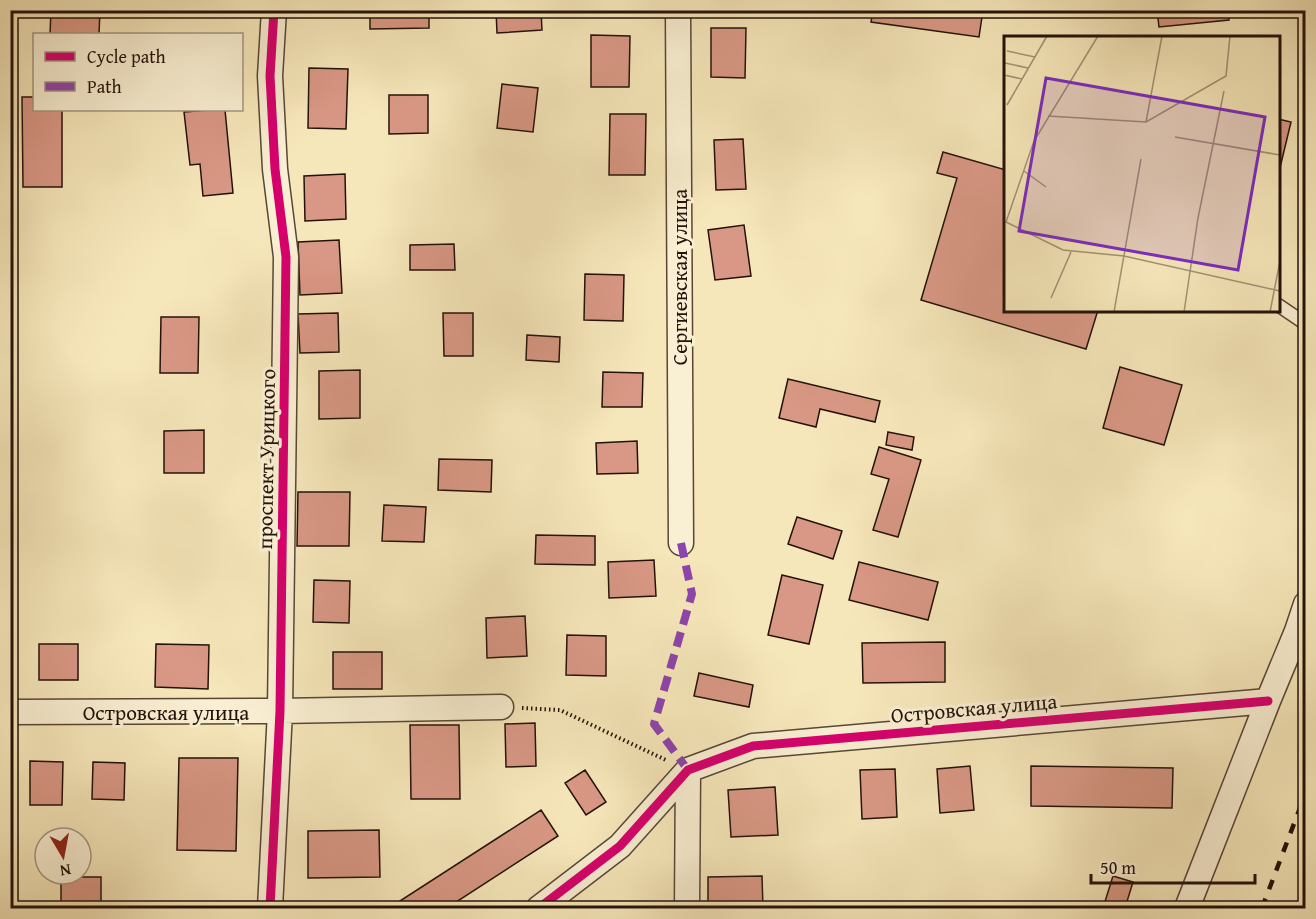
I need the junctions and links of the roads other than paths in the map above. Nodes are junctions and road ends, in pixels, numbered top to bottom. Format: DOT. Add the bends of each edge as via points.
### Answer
graph roads {
  1 [pos="274,10"];
  2 [pos="678,10"];
  3 [pos="1280,306"];
  4 [pos="1305,324"];
  5 [pos="681,543"];
  6 [pos="1305,603"];
  7 [pos="1268,700"];
  8 [pos="501,707"];
  9 [pos="280,711"];
  10 [pos="10,712"];
  11 [pos="688,770"];
  12 [pos="270,909"];
  13 [pos="539,909"];
  14 [pos="687,909"];
  15 [pos="1187,909"];
  1 -- 9 [label="street, проспект Урицкого" via="270,76 274,157 286,257"];
  2 -- 5 [label="street, Сергиевская улица"];
  3 -- 4 [label="lane"];
  6 -- 7 [label="street"];
  7 -- 11 [label="street, Островская улица" via="753,746"];
  7 -- 15 [label="street"];
  8 -- 9 [label="street, Островская улица"];
  9 -- 10 [label="street, Островская улица"];
  9 -- 12 [label="street, проспект Урицкого"];
  11 -- 13 [label="street" via="620,846"];
  11 -- 14 [label="street"];
}
